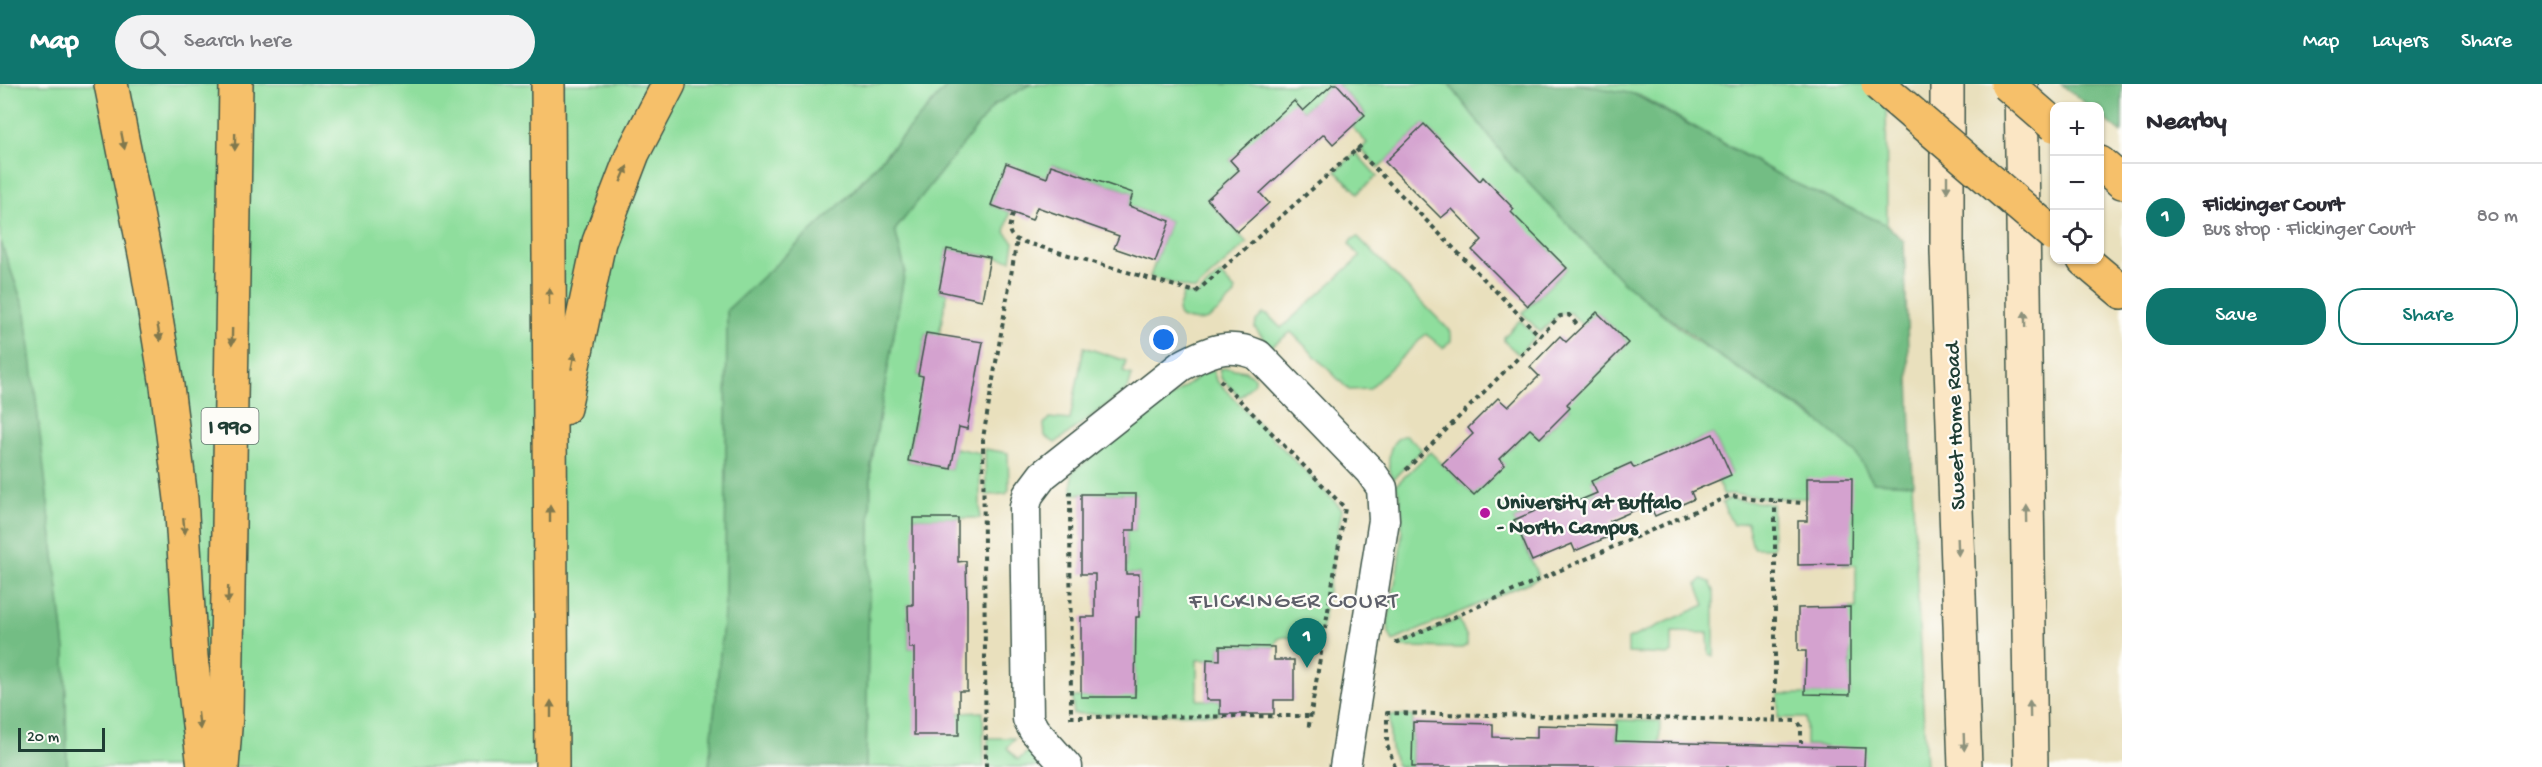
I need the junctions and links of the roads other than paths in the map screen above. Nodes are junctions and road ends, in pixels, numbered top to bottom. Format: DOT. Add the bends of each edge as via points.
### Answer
graph roads {
  1 [pos="111,84"];
  2 [pos="236,84"];
  3 [pos="548,84"];
  4 [pos="669,84"];
  5 [pos="1878,84"];
  6 [pos="1947,84"];
  7 [pos="2007,84"];
  8 [pos="2021,84"];
  9 [pos="2050,120"];
  10 [pos="2104,166"];
  11 [pos="2122,182"];
  12 [pos="2050,231"];
  13 [pos="2089,264"];
  14 [pos="2122,292"];
  15 [pos="550,481"];
  16 [pos="204,767"];
  17 [pos="222,767"];
  18 [pos="552,767"];
  19 [pos="1067,767"];
  20 [pos="1345,767"];
  21 [pos="1965,767"];
  22 [pos="2031,767"];
  1 -- 16 [label="highway, one-way" via="167,386 181,499 191,657"];
  2 -- 17 [label="highway, I 990, one-way"];
  15 -- 3 [label="highway, one-way"];
  15 -- 4 [label="highway, one-way" via="599,242 633,153"];
  5 -- 12 [label="highway, bridge"];
  6 -- 21 [label="main road, Sweet Home Road, one-way" via="1947,251"];
  7 -- 9 [label="highway, bridge"];
  22 -- 8 [label="main road, one-way"];
  10 -- 11 [label="highway"];
  13 -- 14 [label="highway"];
  18 -- 15 [label="highway, one-way"];
  19 -- 20 [label="street" via="1028,720 1028,495 1070,454 1181,366 1223,348 1258,355 1370,471 1382,489 1384,520"];
}
